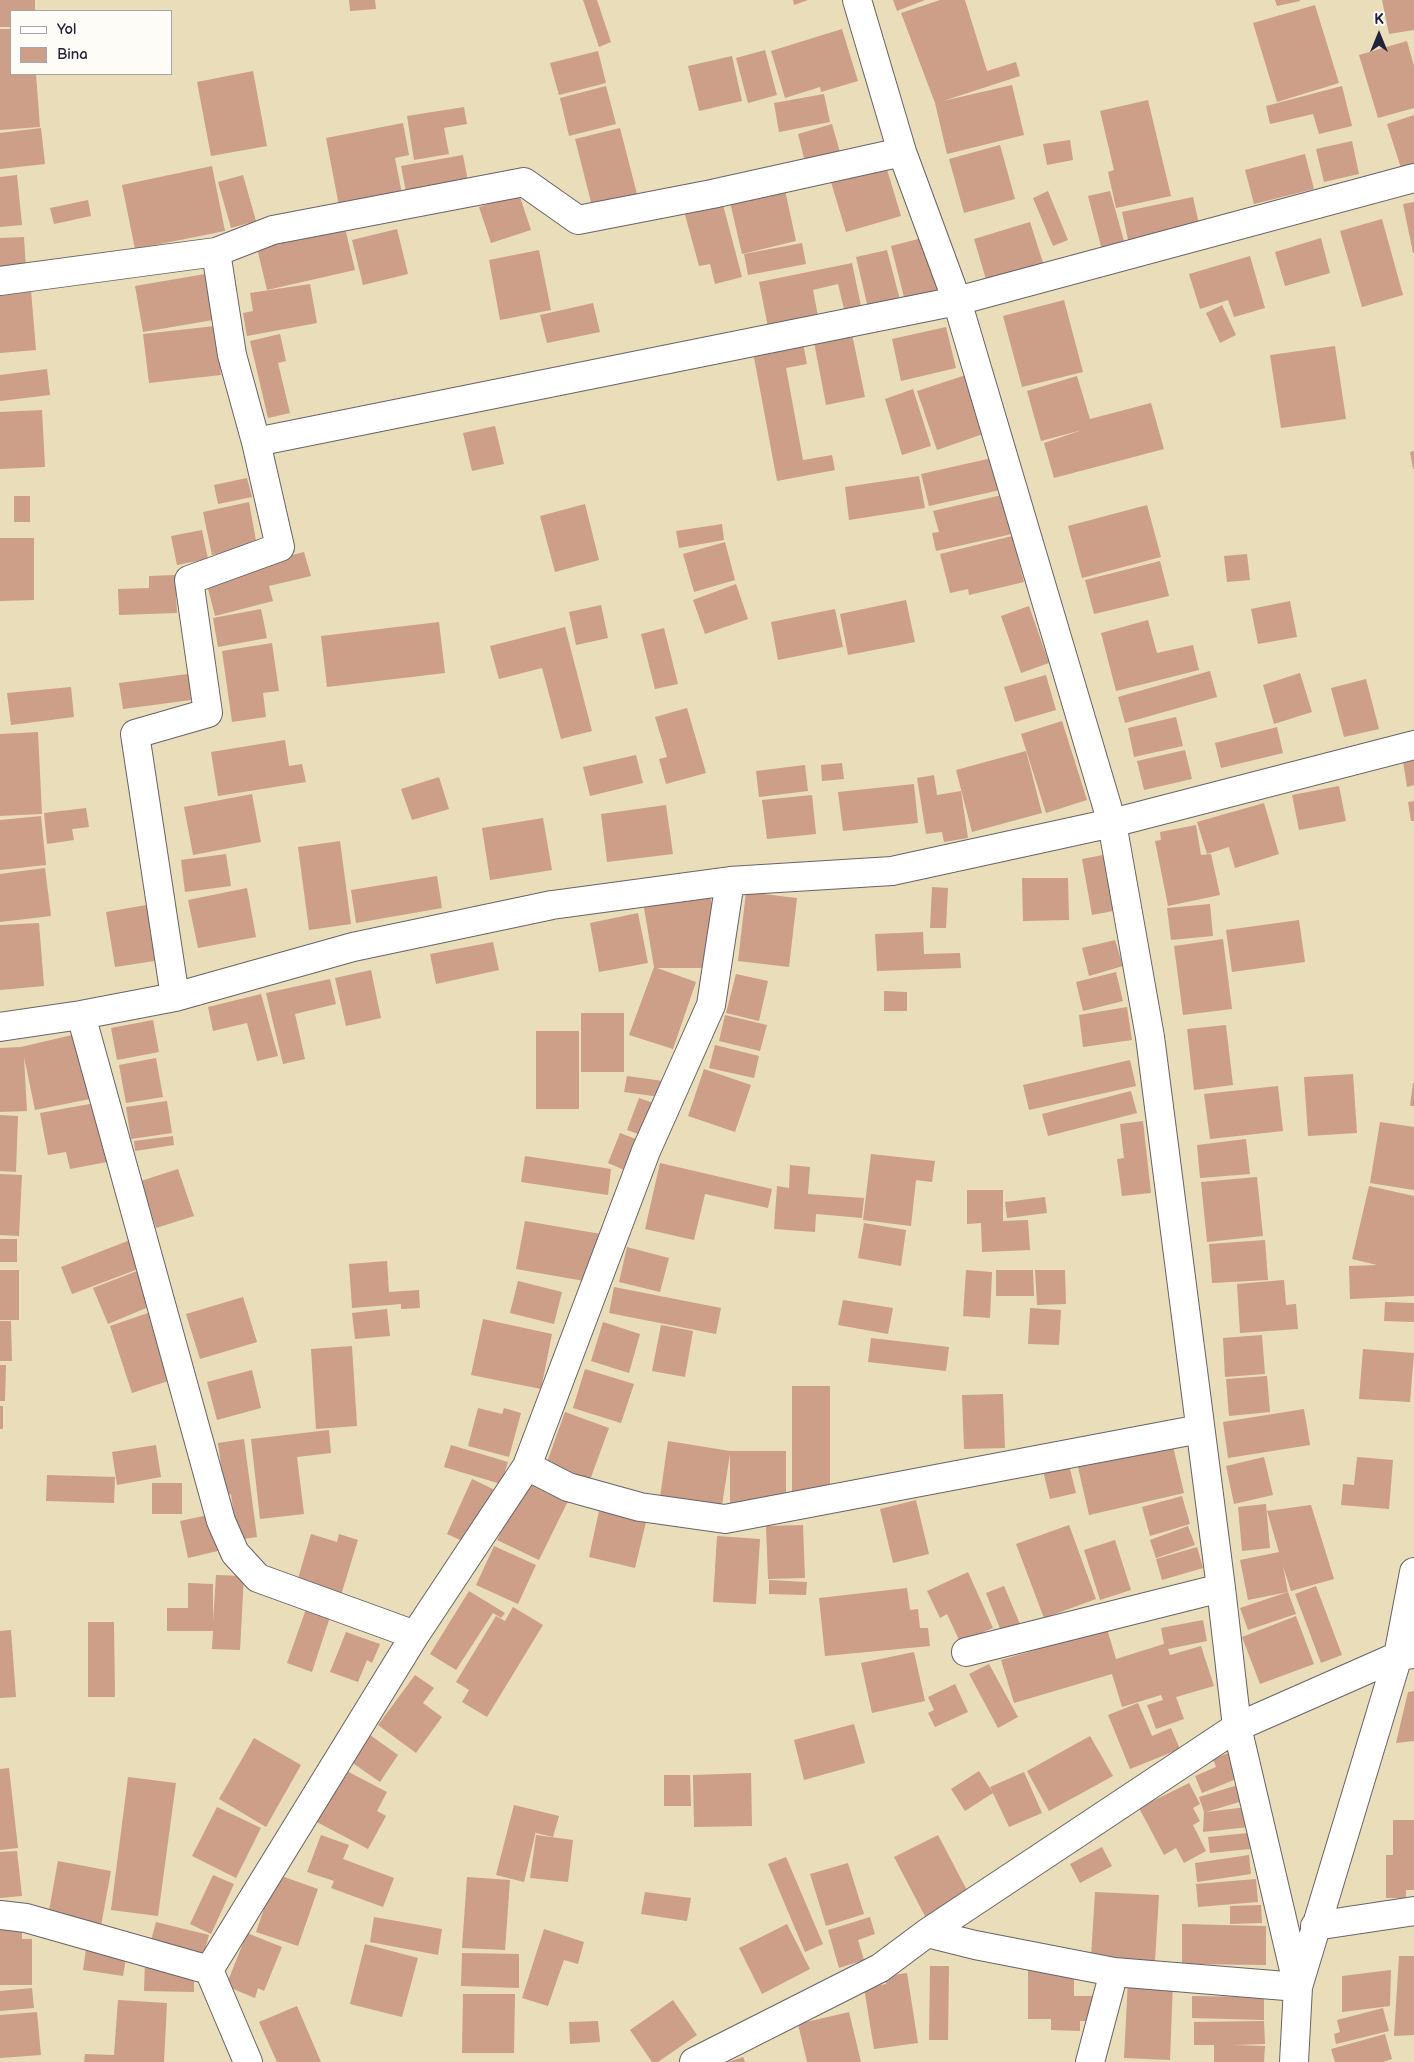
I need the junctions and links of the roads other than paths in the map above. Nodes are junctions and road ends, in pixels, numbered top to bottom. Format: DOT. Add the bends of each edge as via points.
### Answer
graph roads {
  1 [pos="856,0"];
  2 [pos="902,152"];
  3 [pos="1414,178"];
  4 [pos="216,252"];
  5 [pos="0,281"];
  6 [pos="957,301"];
  7 [pos="256,442"];
  8 [pos="1414,744"];
  9 [pos="1112,823"];
  10 [pos="730,881"];
  11 [pos="175,998"];
  12 [pos="80,1015"];
  13 [pos="0,1026"];
  14 [pos="1200,1429"];
  15 [pos="527,1466"];
  16 [pos="1414,1572"];
  17 [pos="1221,1588"];
  18 [pos="415,1635"];
  19 [pos="966,1652"];
  20 [pos="1406,1655"];
  21 [pos="1237,1727"];
  22 [pos="1414,1911"];
  23 [pos="0,1915"];
  24 [pos="1315,1926"];
  25 [pos="927,1933"];
  26 [pos="209,1970"];
  27 [pos="1114,1972"];
  28 [pos="1298,1987"];
  29 [pos="248,2062"];
  30 [pos="694,2062"];
  31 [pos="1090,2062"];
  32 [pos="1294,2062"];
  1 -- 2 [label="street"];
  2 -- 4 [label="street" via="578,220 524,182 273,230"];
  2 -- 6 [label="street"];
  3 -- 6 [label="street"];
  4 -- 5 [label="street"];
  4 -- 7 [label="street" via="232,355"];
  6 -- 7 [label="street"];
  6 -- 9 [label="street"];
  7 -- 11 [label="street" via="280,547 189,580 208,713 136,734"];
  8 -- 9 [label="street"];
  9 -- 10 [label="street" via="892,871"];
  9 -- 14 [label="street" via="1150,1037"];
  10 -- 11 [label="street" via="552,905 353,947"];
  10 -- 15 [label="street" via="711,1006 646,1150"];
  11 -- 12 [label="street"];
  12 -- 13 [label="street"];
  12 -- 18 [label="street" via="220,1521 235,1553 258,1578"];
  14 -- 15 [label="street" via="725,1519 622,1502 568,1487"];
  14 -- 17 [label="street"];
  15 -- 18 [label="street"];
  16 -- 20 [label="street"];
  17 -- 19 [label="street"];
  17 -- 21 [label="street"];
  18 -- 26 [label="street"];
  20 -- 21 [label="street"];
  20 -- 24 [label="street"];
  21 -- 25 [label="street"];
  21 -- 28 [label="street"];
  22 -- 24 [label="street"];
  23 -- 26 [label="street" via="26,1918"];
  24 -- 28 [label="street"];
  25 -- 27 [label="street"];
  25 -- 30 [label="street" via="880,1968"];
  26 -- 29 [label="street"];
  27 -- 28 [label="street"];
  27 -- 31 [label="street"];
  28 -- 32 [label="street"];
}
